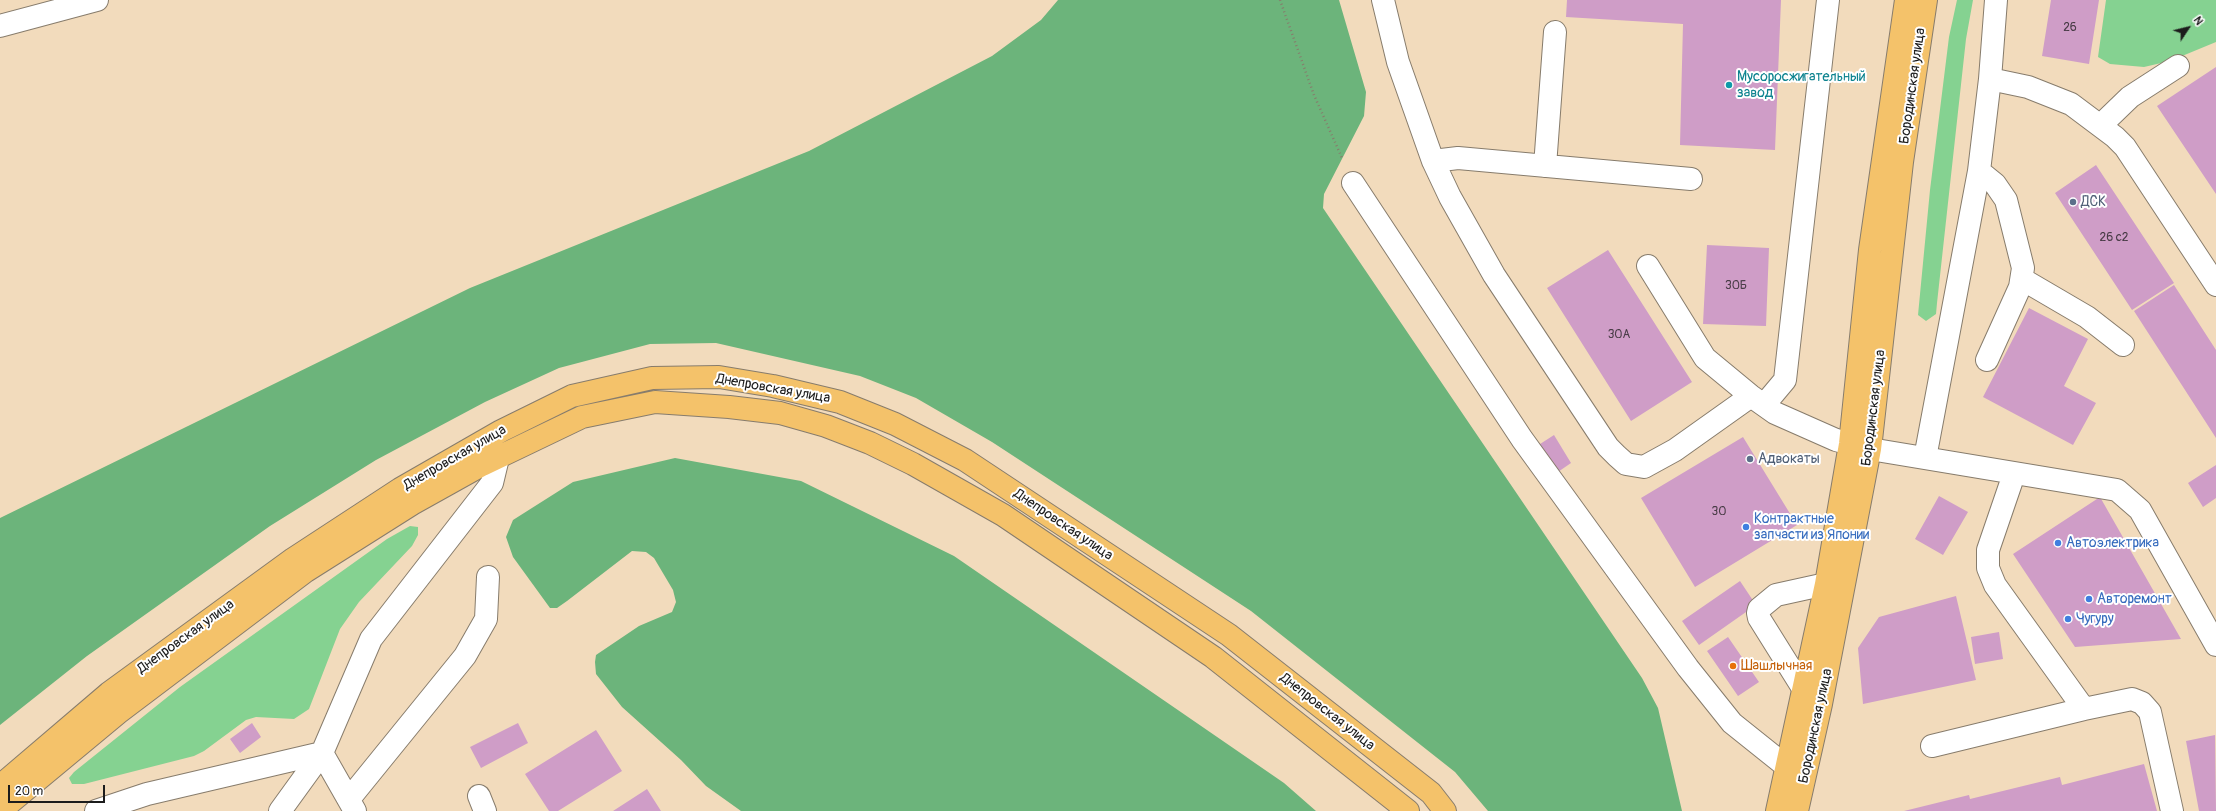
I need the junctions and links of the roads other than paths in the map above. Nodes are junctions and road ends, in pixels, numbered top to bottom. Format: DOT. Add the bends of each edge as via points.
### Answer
graph roads {
  1 [pos="97,0"];
  2 [pos="1383,0"];
  3 [pos="1828,0"];
  4 [pos="1906,0"];
  5 [pos="1926,0"];
  6 [pos="1996,0"];
  7 [pos="0,26"];
  8 [pos="1555,32"];
  9 [pos="2178,66"];
  10 [pos="1990,79"];
  11 [pos="2101,125"];
  12 [pos="1433,161"];
  13 [pos="1545,166"];
  14 [pos="1979,171"];
  15 [pos="1691,179"];
  16 [pos="1353,183"];
  17 [pos="1648,266"];
  18 [pos="2022,279"];
  19 [pos="2216,285"];
  20 [pos="2123,345"];
  21 [pos="1987,360"];
  22 [pos="1757,401"];
  23 [pos="1860,447"];
  24 [pos="498,458"];
  25 [pos="1925,458"];
  26 [pos="2014,474"];
  27 [pos="488,577"];
  28 [pos="1826,584"];
  29 [pos="2216,645"];
  30 [pos="1804,690"];
  31 [pos="2084,709"];
  32 [pos="1932,746"];
  33 [pos="322,753"];
  34 [pos="1787,767"];
  35 [pos="0,786"];
  36 [pos="352,805"];
  37 [pos="0,811"];
  38 [pos="96,811"];
  39 [pos="280,811"];
  40 [pos="1408,811"];
  41 [pos="1445,811"];
  42 [pos="1777,811"];
  43 [pos="1797,811"];
  44 [pos="2172,811"];
  1 -- 7 [label="lane"];
  2 -- 12 [label="lane" via="1398,62"];
  3 -- 22 [label="lane" via="1785,380"];
  4 -- 23 [label="main road, Бородинская улица" via="1870,250"];
  5 -- 23 [label="main road, Бородинская улица"];
  6 -- 10 [label="lane"];
  8 -- 13 [label="lane"];
  9 -- 11 [label="lane" via="2130,97"];
  10 -- 11 [label="lane" via="2028,87 2071,104"];
  10 -- 14 [label="lane"];
  11 -- 19 [label="lane" via="2125,146"];
  12 -- 13 [label="lane" via="1458,158"];
  12 -- 22 [label="lane" via="1494,275 1608,447 1626,464 1644,467"];
  13 -- 15 [label="lane"];
  14 -- 18 [label="lane" via="1995,184 2006,200 2023,268"];
  14 -- 25 [label="lane"];
  16 -- 34 [label="lane" via="1522,439 1688,668 1732,723"];
  17 -- 22 [label="lane" via="1705,358"];
  18 -- 20 [label="lane" via="2087,317"];
  18 -- 21 [label="lane"];
  22 -- 23 [label="lane" via="1775,413 1836,440"];
  23 -- 25 [label="lane"];
  23 -- 28 [label="main road, Бородинская улица"];
  23 -- 43 [label="main road, Бородинская улица" via="1821,704"];
  24 -- 33 [label="lane" via="492,483 371,639"];
  24 -- 37 [label="main road, Днепровская улица" via="412,504 306,571 118,713"];
  24 -- 40 [label="main road, Днепровская улица" via="582,417 654,402 780,413 826,426 870,443 913,464 1003,515 1213,656"];
  25 -- 26 [label="lane"];
  26 -- 29 [label="lane" via="2117,490 2140,510"];
  26 -- 31 [label="lane" via="1988,550 1988,568 1995,585"];
  27 -- 36 [label="lane" via="486,620 465,656"];
  28 -- 30 [label="main road, Бородинская улица"];
  28 -- 30 [label="lane" via="1776,594 1759,609 1758,613"];
  30 -- 34 [label="main road, Бородинская улица"];
  31 -- 32 [label="lane"];
  31 -- 44 [label="lane" via="2132,699 2142,703 2150,712"];
  33 -- 36 [label="lane"];
  33 -- 38 [label="lane" via="147,794"];
  33 -- 39 [label="lane"];
  34 -- 42 [label="main road, Бородинская улица"];
  35 -- 41 [label="main road, Днепровская улица" via="109,693 293,558 400,489 501,431 572,396 652,378 719,377 773,386 840,402 895,424 965,460 1229,635 1431,793"];
}
